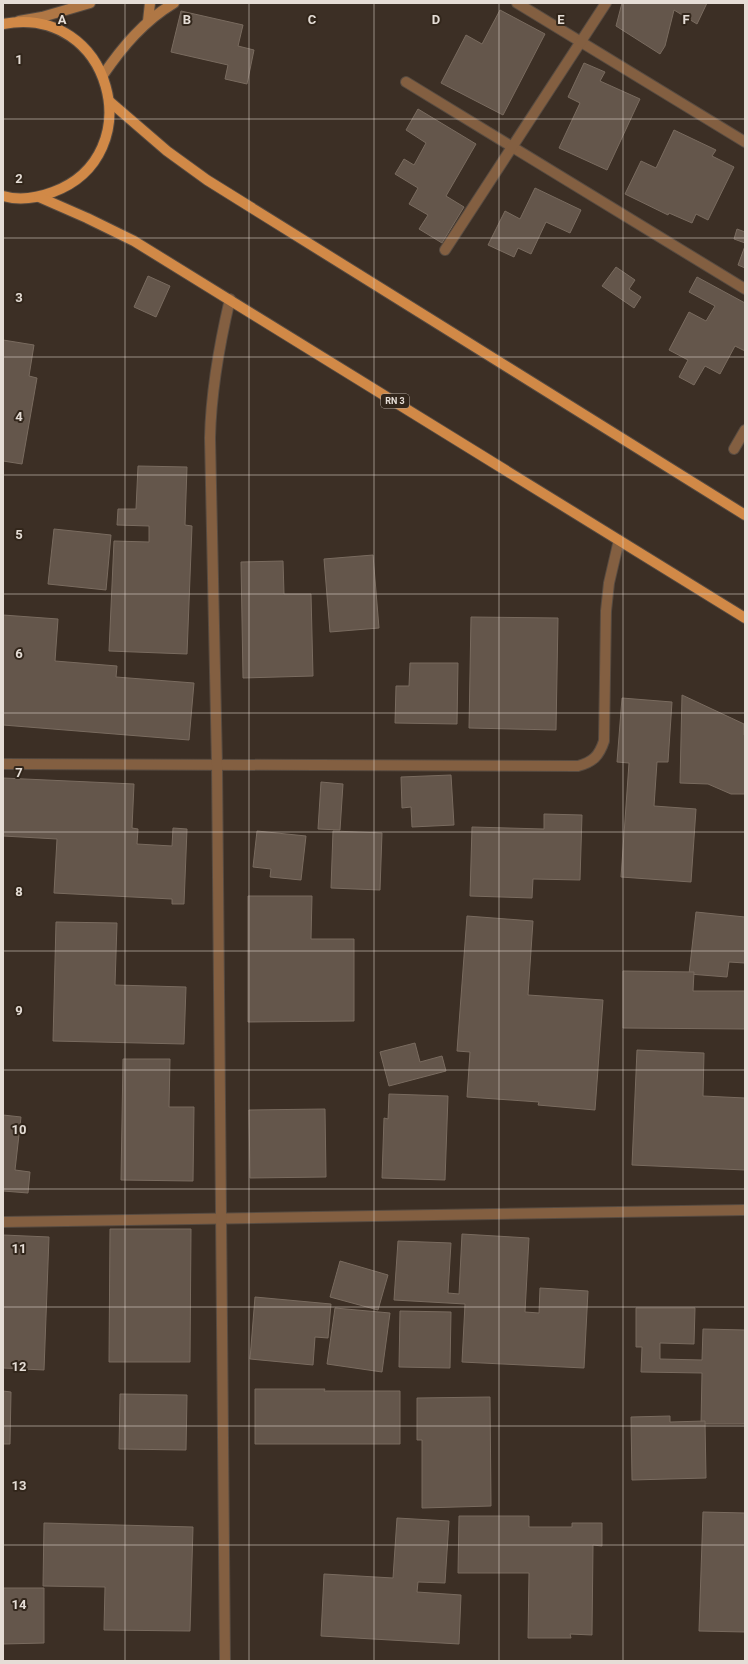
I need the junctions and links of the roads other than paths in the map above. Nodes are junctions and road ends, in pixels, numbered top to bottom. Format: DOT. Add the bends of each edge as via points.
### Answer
graph roads {
  1 [pos="90,3"];
  2 [pos="150,3"];
  3 [pos="174,3"];
  4 [pos="517,3"];
  5 [pos="606,3"];
  6 [pos="19,21"];
  7 [pos="148,21"];
  8 [pos="3,24"];
  9 [pos="581,42"];
  10 [pos="103,75"];
  11 [pos="406,82"];
  12 [pos="110,101"];
  13 [pos="745,142"];
  14 [pos="512,147"];
  15 [pos="3,196"];
  16 [pos="39,197"];
  17 [pos="445,250"];
  18 [pos="745,289"];
  19 [pos="230,299"];
  20 [pos="745,430"];
  21 [pos="734,449"];
  22 [pos="745,515"];
  23 [pos="619,540"];
  24 [pos="745,618"];
  25 [pos="3,764"];
  26 [pos="218,765"];
  27 [pos="745,1210"];
  28 [pos="222,1220"];
  29 [pos="3,1222"];
  30 [pos="225,1661"];
  1 -- 6 [label="main road"];
  2 -- 7 [label="main road"];
  3 -- 7 [label="main road"];
  4 -- 9 [label="street"];
  5 -- 9 [label="street"];
  6 -- 8 [label="main road"];
  6 -- 10 [label="main road" via="46,24 70,35 90,52"];
  7 -- 10 [label="main road" via="123,47"];
  9 -- 13 [label="street"];
  9 -- 14 [label="street"];
  10 -- 12 [label="main road"];
  11 -- 14 [label="street"];
  12 -- 16 [label="main road" via="108,127 100,152 84,173 63,188"];
  12 -- 22 [label="main road" via="167,151 207,180"];
  14 -- 17 [label="street"];
  14 -- 18 [label="street"];
  15 -- 16 [label="main road"];
  16 -- 19 [label="main road, RN 3" via="128,238"];
  19 -- 23 [label="main road, RN 3"];
  19 -- 26 [label="street" via="215,371 210,438"];
  20 -- 21 [label="street"];
  23 -- 24 [label="main road, RN 3"];
  23 -- 26 [label="street" via="609,583 606,611 604,741 601,751 587,764"];
  25 -- 26 [label="street"];
  26 -- 28 [label="street"];
  27 -- 28 [label="street"];
  28 -- 29 [label="street"];
  28 -- 30 [label="street"];
}
